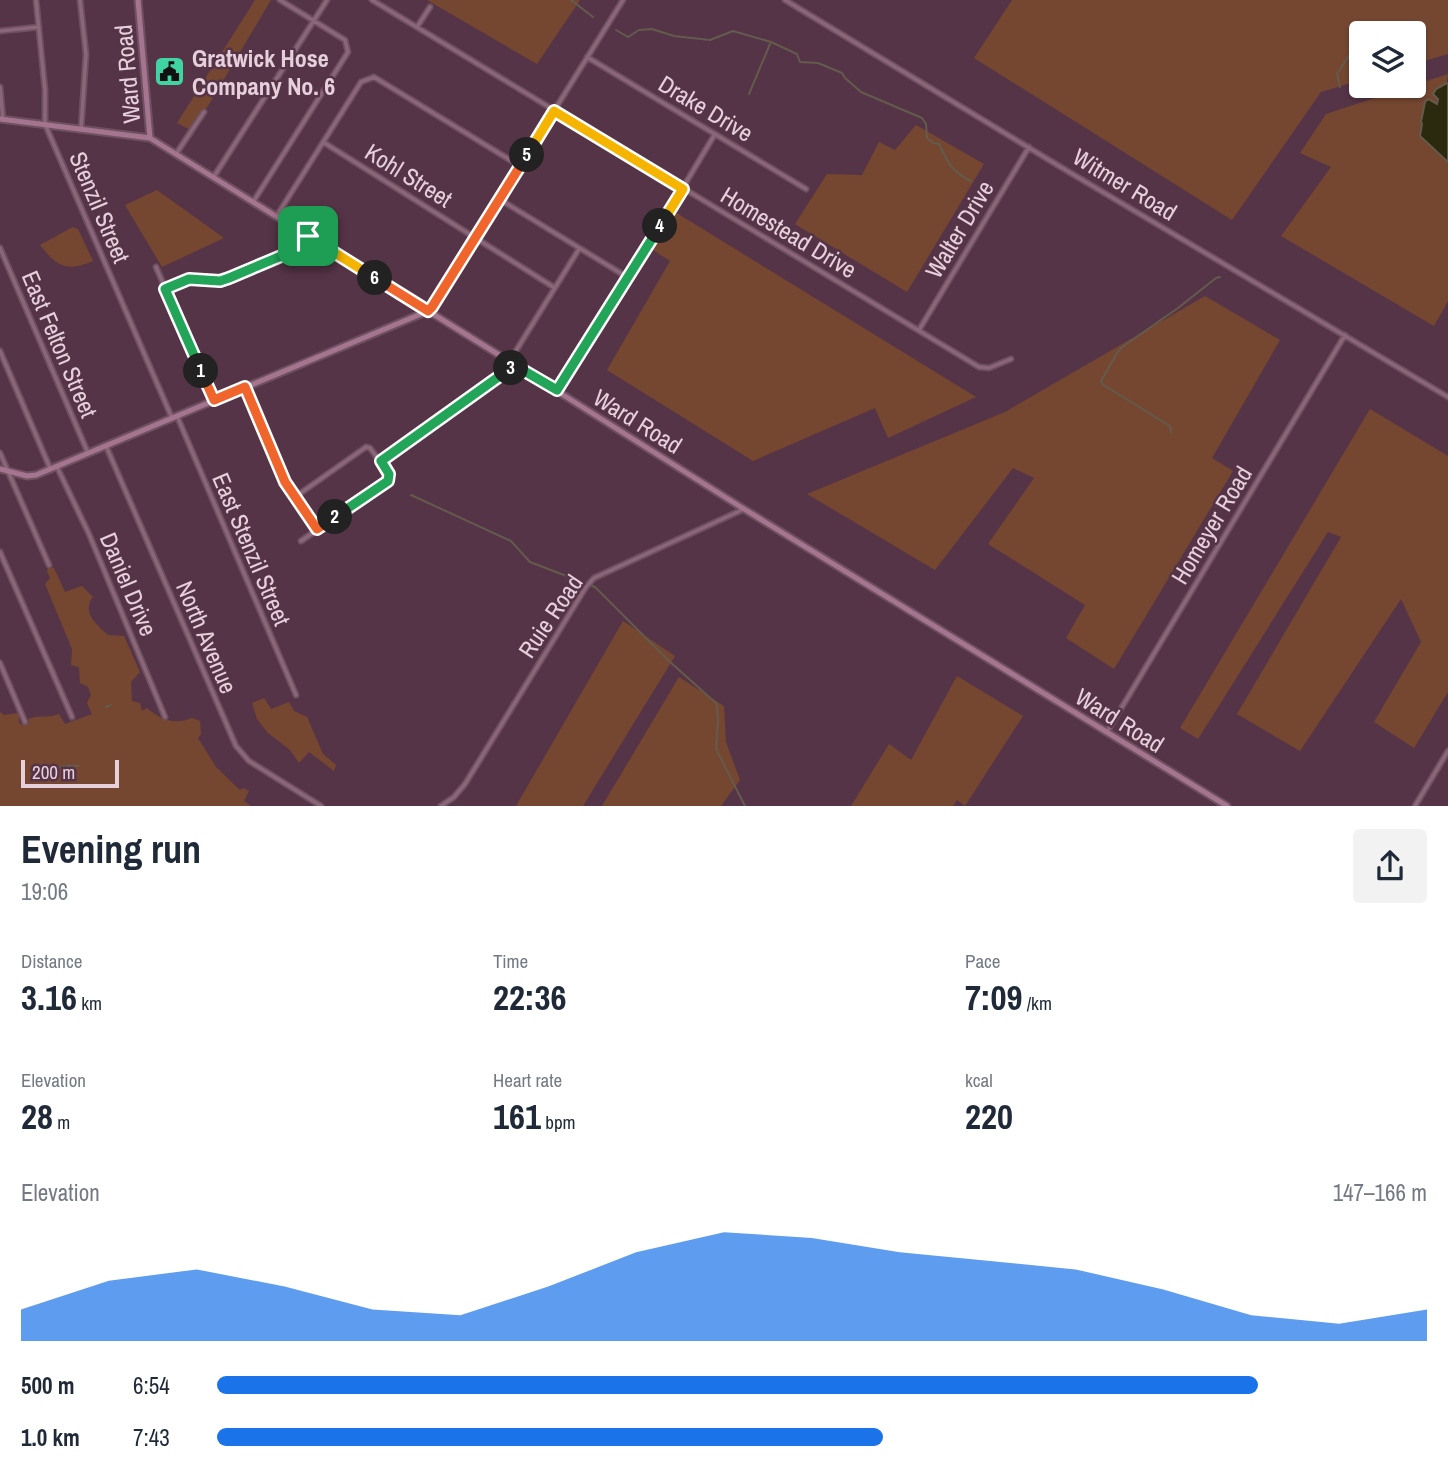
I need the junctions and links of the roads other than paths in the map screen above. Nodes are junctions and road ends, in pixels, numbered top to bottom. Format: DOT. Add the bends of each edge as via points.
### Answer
graph roads {
  1 [pos="36,0"];
  2 [pos="80,0"];
  3 [pos="138,0"];
  4 [pos="280,0"];
  5 [pos="327,0"];
  6 [pos="372,0"];
  7 [pos="623,0"];
  8 [pos="785,0"];
  9 [pos="430,7"];
  10 [pos="314,21"];
  11 [pos="39,27"];
  12 [pos="417,27"];
  13 [pos="0,31"];
  14 [pos="587,57"];
  15 [pos="0,87"];
  16 [pos="554,111"];
  17 [pos="204,112"];
  18 [pos="2,119"];
  19 [pos="45,124"];
  20 [pos="81,130"];
  21 [pos="715,134"];
  22 [pos="150,138"];
  23 [pos="323,142"];
  24 [pos="1029,147"];
  25 [pos="176,154"];
  26 [pos="520,166"];
  27 [pos="213,178"];
  28 [pos="683,189"];
  29 [pos="806,189"];
  30 [pos="499,200"];
  31 [pos="253,202"];
  32 [pos="276,216"];
  33 [pos="308,236"];
  34 [pos="475,238"];
  35 [pos="0,248"];
  36 [pos="579,249"];
  37 [pos="156,267"];
  38 [pos="627,277"];
  39 [pos="555,288"];
  40 [pos="165,289"];
  41 [pos="428,311"];
  42 [pos="919,330"];
  43 [pos="1346,335"];
  44 [pos="0,351"];
  45 [pos="1011,359"];
  46 [pos="512,364"];
  47 [pos="245,387"];
  48 [pos="557,390"];
  49 [pos="1448,397"];
  50 [pos="214,400"];
  51 [pos="174,417"];
  52 [pos="106,446"];
  53 [pos="0,453"];
  54 [pos="88,453"];
  55 [pos="381,461"];
  56 [pos="54,468"];
  57 [pos="0,469"];
  58 [pos="8,470"];
  59 [pos="295,498"];
  60 [pos="744,509"];
  61 [pos="317,529"];
  62 [pos="301,541"];
  63 [pos="0,552"];
  64 [pos="49,565"];
  65 [pos="0,663"];
  66 [pos="296,695"];
  67 [pos="72,717"];
  68 [pos="165,717"];
  69 [pos="25,722"];
  70 [pos="1107,732"];
  71 [pos="1448,751"];
  72 [pos="321,806"];
  73 [pos="441,806"];
  74 [pos="1227,806"];
  75 [pos="1415,806"];
  1 -- 11 [label="street, Stenzil Street"];
  2 -- 20 [label="street" via="86,54"];
  3 -- 22 [label="main road, Ward Road"];
  4 -- 10 [label="street"];
  5 -- 10 [label="street"];
  6 -- 12 [label="street, Homestead Drive"];
  7 -- 14 [label="street"];
  8 -- 24 [label="street, Witmer Road"];
  9 -- 12 [label="street"];
  10 -- 27 [label="street"];
  10 -- 31 [label="street" via="345,40 348,52"];
  11 -- 13 [label="street"];
  11 -- 19 [label="street, Stenzil Street"];
  12 -- 16 [label="street, Homestead Drive"];
  14 -- 16 [label="street"];
  14 -- 21 [label="street, Drake Drive"];
  15 -- 18 [label="street"];
  16 -- 26 [label="street"];
  16 -- 28 [label="street, Homestead Drive"];
  17 -- 25 [label="street"];
  18 -- 19 [label="main road"];
  19 -- 20 [label="main road"];
  19 -- 51 [label="street, Stenzil Street"];
  20 -- 22 [label="main road"];
  21 -- 28 [label="street"];
  21 -- 29 [label="street, Drake Drive"];
  22 -- 25 [label="main road, Ward Road"];
  23 -- 26 [label="street" via="360,82 374,77"];
  23 -- 32 [label="street"];
  23 -- 34 [label="street, Kohl Street"];
  24 -- 42 [label="street, Walter Drive"];
  24 -- 43 [label="street, Witmer Road"];
  25 -- 27 [label="main road, Ward Road"];
  26 -- 30 [label="street"];
  27 -- 31 [label="main road, Ward Road"];
  28 -- 38 [label="street"];
  28 -- 42 [label="street, Homestead Drive"];
  30 -- 34 [label="street"];
  30 -- 36 [label="street"];
  31 -- 32 [label="main road, Ward Road"];
  32 -- 33 [label="main road, Ward Road"];
  33 -- 40 [label="street" via="293,251 229,278 189,279"];
  33 -- 41 [label="main road, Ward Road"];
  34 -- 39 [label="street, Kohl Street"];
  34 -- 41 [label="street"];
  35 -- 54 [label="street, East Felton Street"];
  36 -- 38 [label="street"];
  36 -- 39 [label="street"];
  37 -- 40 [label="street"];
  38 -- 48 [label="street"];
  39 -- 46 [label="street"];
  40 -- 50 [label="street"];
  41 -- 46 [label="main road, Ward Road"];
  41 -- 47 [label="main road"];
  42 -- 45 [label="street, Homestead Drive" via="979,367"];
  43 -- 49 [label="street, Witmer Road"];
  43 -- 70 [label="street, Homeyer Road"];
  44 -- 56 [label="street, Daniel Drive"];
  46 -- 48 [label="main road, Ward Road"];
  46 -- 55 [label="street"];
  47 -- 50 [label="main road"];
  47 -- 59 [label="street"];
  48 -- 60 [label="main road, Ward Road"];
  50 -- 51 [label="main road"];
  51 -- 52 [label="main road"];
  51 -- 66 [label="street, East Stenzil Street"];
  52 -- 54 [label="main road"];
  52 -- 72 [label="street, North Avenue" via="236,746 249,761"];
  53 -- 58 [label="street"];
  54 -- 56 [label="main road"];
  55 -- 59 [label="street" via="366,447"];
  55 -- 61 [label="street" via="388,481"];
  56 -- 58 [label="main road" via="27,476"];
  56 -- 68 [label="street, Daniel Drive" via="89,534"];
  57 -- 58 [label="main road"];
  58 -- 64 [label="street"];
  59 -- 61 [label="street"];
  60 -- 70 [label="main road, Ward Road"];
  60 -- 73 [label="street, Ruie Road" via="594,578 465,784"];
  61 -- 62 [label="street"];
  63 -- 67 [label="street"];
  65 -- 69 [label="street"];
  70 -- 74 [label="main road, Ward Road"];
  71 -- 75 [label="street"];
}
